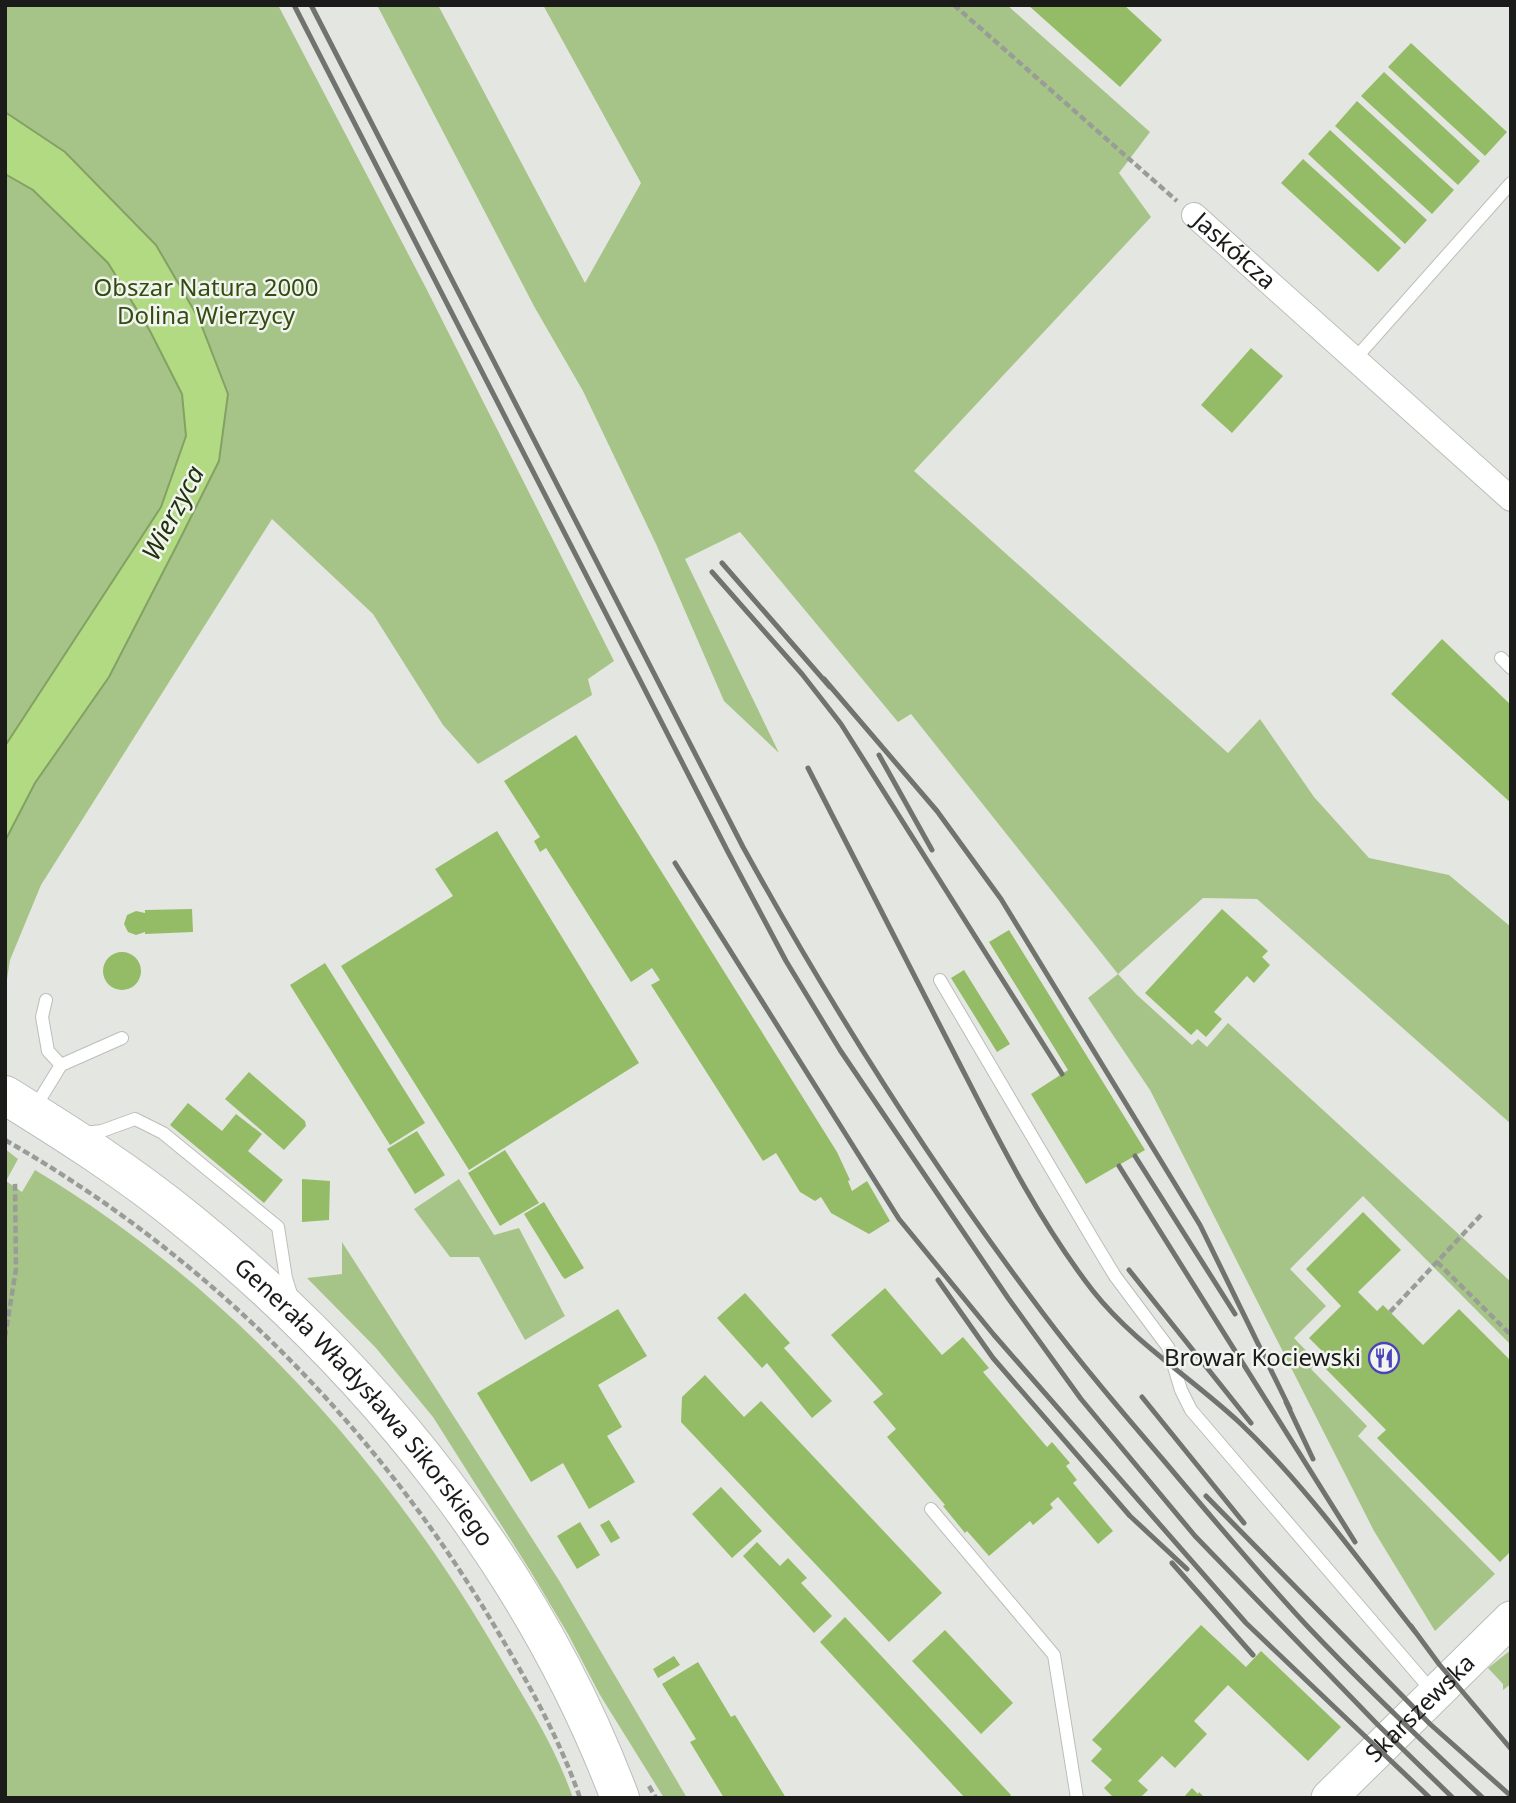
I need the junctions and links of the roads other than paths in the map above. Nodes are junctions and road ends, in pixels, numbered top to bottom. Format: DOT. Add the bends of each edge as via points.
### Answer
graph roads {
  1 [pos="1511,183"];
  2 [pos="1194,215"];
  3 [pos="1354,360"];
  4 [pos="1511,499"];
  5 [pos="1501,658"];
  6 [pos="1511,668"];
  7 [pos="940,980"];
  8 [pos="46,999"];
  9 [pos="122,1038"];
  10 [pos="61,1065"];
  11 [pos="14,1110"];
  12 [pos="67,1135"];
  13 [pos="306,1325"];
  14 [pos="931,1509"];
  15 [pos="1511,1619"];
  16 [pos="1435,1694"];
  17 [pos="644,1797"];
  18 [pos="598,1798"];
  19 [pos="1077,1798"];
  20 [pos="1329,1798"];
  1 -- 3 [label="lane"];
  2 -- 3 [label="street, Jaskółcza"];
  3 -- 4 [label="street, Jaskółcza"];
  5 -- 6 [label="lane"];
  7 -- 16 [label="lane" via="1115,1276 1168,1347 1191,1410"];
  8 -- 10 [label="lane" via="42,1017 48,1051"];
  9 -- 10 [label="lane"];
  10 -- 11 [label="lane"];
  11 -- 12 [label="main road, Generała Władysława Sikorskiego"];
  11 -- 18 [label="main road, Generała Władysława Sikorskiego" via="223,1275 318,1366 368,1423 407,1469 520,1638"];
  12 -- 13 [label="main road, Generała Władysława Sikorskiego" via="187,1219"];
  12 -- 13 [label="lane" via="102,1131 135,1119 163,1133 278,1227 286,1278"];
  13 -- 17 [label="main road, Generała Władysława Sikorskiego" via="414,1444 485,1539 580,1706"];
  14 -- 19 [label="lane" via="1054,1655"];
  15 -- 16 [label="main road, Skarszewska"];
  16 -- 20 [label="main road, Skarszewska"];
}
